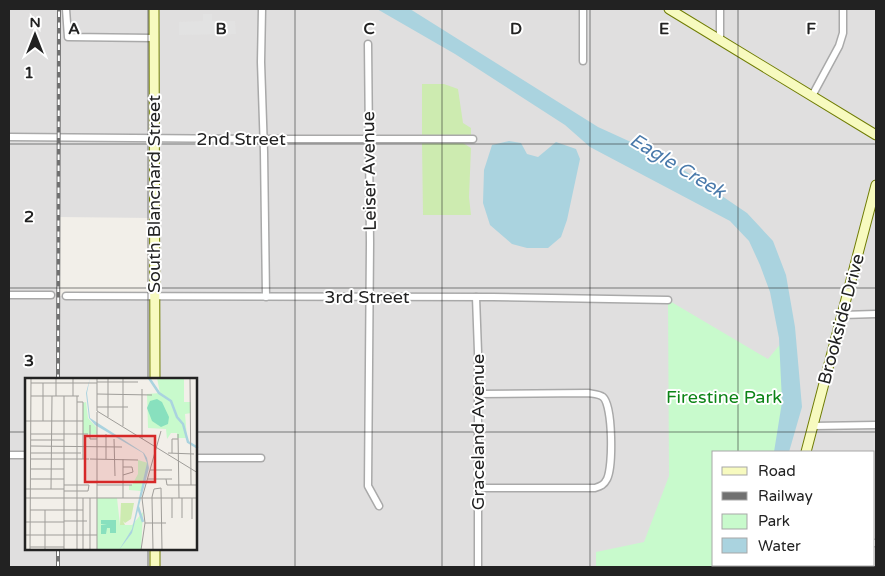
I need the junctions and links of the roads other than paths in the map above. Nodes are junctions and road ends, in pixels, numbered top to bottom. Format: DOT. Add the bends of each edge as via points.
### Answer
graph roads {
  1 [pos="66,9"];
  2 [pos="154,9"];
  3 [pos="262,9"];
  4 [pos="583,9"];
  5 [pos="669,9"];
  6 [pos="720,9"];
  7 [pos="843,9"];
  8 [pos="154,38"];
  9 [pos="720,40"];
  10 [pos="368,44"];
  11 [pos="583,61"];
  12 [pos="812,96"];
  13 [pos="876,136"];
  14 [pos="9,137"];
  15 [pos="155,138"];
  16 [pos="263,139"];
  17 [pos="368,139"];
  18 [pos="473,139"];
  19 [pos="876,185"];
  20 [pos="9,295"];
  21 [pos="51,295"];
  22 [pos="66,296"];
  23 [pos="155,296"];
  24 [pos="266,297"];
  25 [pos="476,297"];
  26 [pos="369,298"];
  27 [pos="668,300"];
  28 [pos="876,314"];
  29 [pos="842,315"];
  30 [pos="155,378"];
  31 [pos="477,394"];
  32 [pos="876,425"];
  33 [pos="813,426"];
  34 [pos="806,451"];
  35 [pos="9,455"];
  36 [pos="25,456"];
  37 [pos="198,458"];
  38 [pos="261,458"];
  39 [pos="478,488"];
  40 [pos="379,506"];
  41 [pos="155,551"];
  42 [pos="155,567"];
  43 [pos="478,567"];
  1 -- 8 [label="street" via="68,38"];
  2 -- 8 [label="street, South Blanchard Street"];
  3 -- 16 [label="street"];
  4 -- 11 [label="street"];
  5 -- 9 [label="street"];
  6 -- 9 [label="street"];
  7 -- 12 [label="street" via="843,33 839,46"];
  8 -- 15 [label="street, South Blanchard Street"];
  9 -- 12 [label="street"];
  10 -- 17 [label="street, Leiser Avenue"];
  12 -- 13 [label="street"];
  14 -- 15 [label="street, 2nd Street"];
  15 -- 16 [label="street, 2nd Street"];
  15 -- 23 [label="street, South Blanchard Street"];
  16 -- 17 [label="street, 2nd Street"];
  16 -- 24 [label="street"];
  17 -- 18 [label="street, 2nd Street"];
  17 -- 26 [label="street, Leiser Avenue"];
  19 -- 29 [label="street, Brookside Drive"];
  20 -- 21 [label="street"];
  22 -- 23 [label="street, 3rd Street"];
  23 -- 24 [label="street, 3rd Street"];
  23 -- 30 [label="street, South Blanchard Street"];
  24 -- 26 [label="street, 3rd Street"];
  25 -- 26 [label="street, 3rd Street"];
  25 -- 27 [label="street, 3rd Street"];
  25 -- 31 [label="street, Graceland Avenue"];
  26 -- 40 [label="street, Leiser Avenue" via="368,486"];
  28 -- 29 [label="street"];
  29 -- 33 [label="street, Brookside Drive"];
  31 -- 39 [label="street, Graceland Avenue"];
  31 -- 39 [label="street" via="599,395 607,402 610,421 609,473 603,485 579,489"];
  32 -- 33 [label="street"];
  33 -- 34 [label="street, Brookside Drive"];
  35 -- 36 [label="street"];
  37 -- 38 [label="street"];
  39 -- 43 [label="street, Graceland Avenue"];
  41 -- 42 [label="street"];
}
